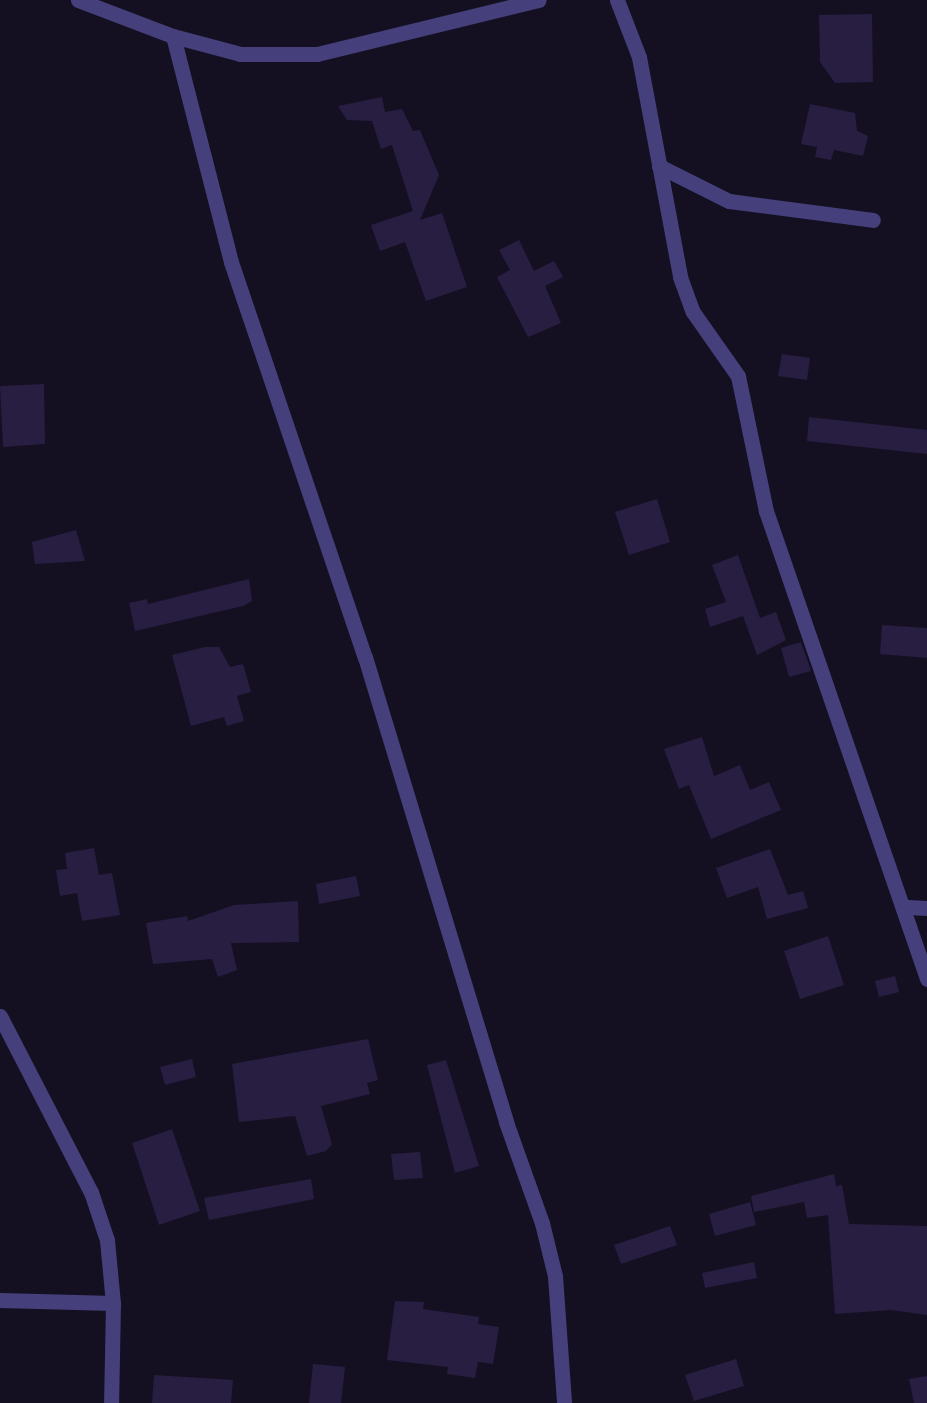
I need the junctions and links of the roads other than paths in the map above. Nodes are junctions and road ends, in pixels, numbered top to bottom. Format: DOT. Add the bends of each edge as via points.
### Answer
graph roads {
  1 [pos="78,0"];
  2 [pos="539,0"];
  3 [pos="617,0"];
  4 [pos="173,36"];
  5 [pos="659,166"];
  6 [pos="873,220"];
  7 [pos="907,907"];
  8 [pos="927,908"];
  9 [pos="927,979"];
  10 [pos="0,1016"];
  11 [pos="0,1300"];
  12 [pos="113,1303"];
  13 [pos="111,1403"];
  14 [pos="564,1403"];
  1 -- 4 [label="street"];
  2 -- 4 [label="street" via="316,54 240,54"];
  3 -- 5 [label="street" via="639,57"];
  4 -- 14 [label="street" via="231,262 365,657 506,1122 542,1223 555,1276"];
  5 -- 6 [label="street" via="729,201"];
  5 -- 7 [label="street" via="680,277 693,312 738,376 766,511"];
  7 -- 8 [label="street"];
  7 -- 9 [label="street"];
  10 -- 12 [label="street" via="91,1192 107,1240"];
  11 -- 12 [label="street"];
  12 -- 13 [label="street"];
}
